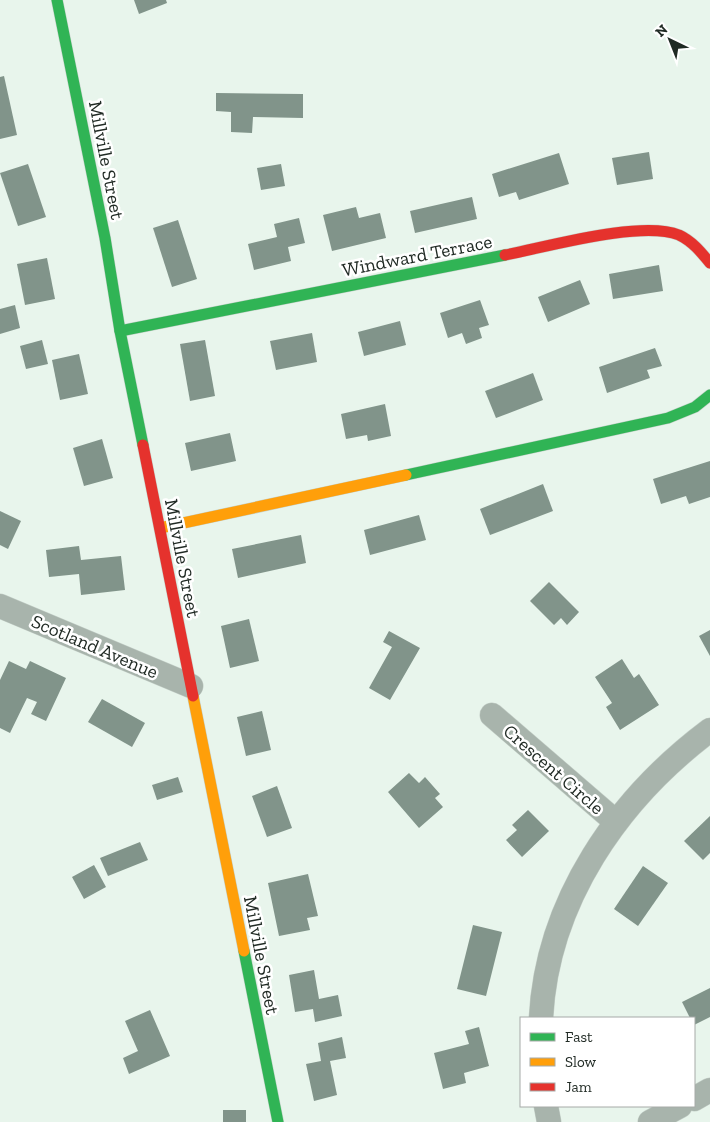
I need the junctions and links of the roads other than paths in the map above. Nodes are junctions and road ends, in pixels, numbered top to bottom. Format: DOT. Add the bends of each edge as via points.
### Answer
graph roads {
  1 [pos="57,0"];
  2 [pos="710,263"];
  3 [pos="120,331"];
  4 [pos="710,395"];
  5 [pos="160,528"];
  6 [pos="0,606"];
  7 [pos="191,686"];
  8 [pos="492,715"];
  9 [pos="710,730"];
  10 [pos="616,822"];
  11 [pos="541,1017"];
  12 [pos="710,1090"];
  13 [pos="695,1098"];
  14 [pos="546,1107"];
  15 [pos="678,1107"];
  16 [pos="278,1122"];
  17 [pos="549,1122"];
  18 [pos="650,1122"];
  1 -- 3 [label="street, Millville Street" via="105,238"];
  2 -- 3 [label="street, Windward Terrace" via="689,241 667,232 612,234"];
  3 -- 5 [label="street, Millville Street"];
  4 -- 5 [label="street" via="684,412 639,425"];
  5 -- 7 [label="street, Millville Street"];
  6 -- 7 [label="street, Scotland Avenue"];
  7 -- 16 [label="street, Millville Street"];
  8 -- 10 [label="street, Crescent Circle"];
  9 -- 10 [label="street" via="656,776"];
  10 -- 11 [label="street" via="578,882 563,913 548,967"];
  12 -- 13 [label="street"];
  14 -- 17 [label="street"];
  15 -- 18 [label="street"];
}
